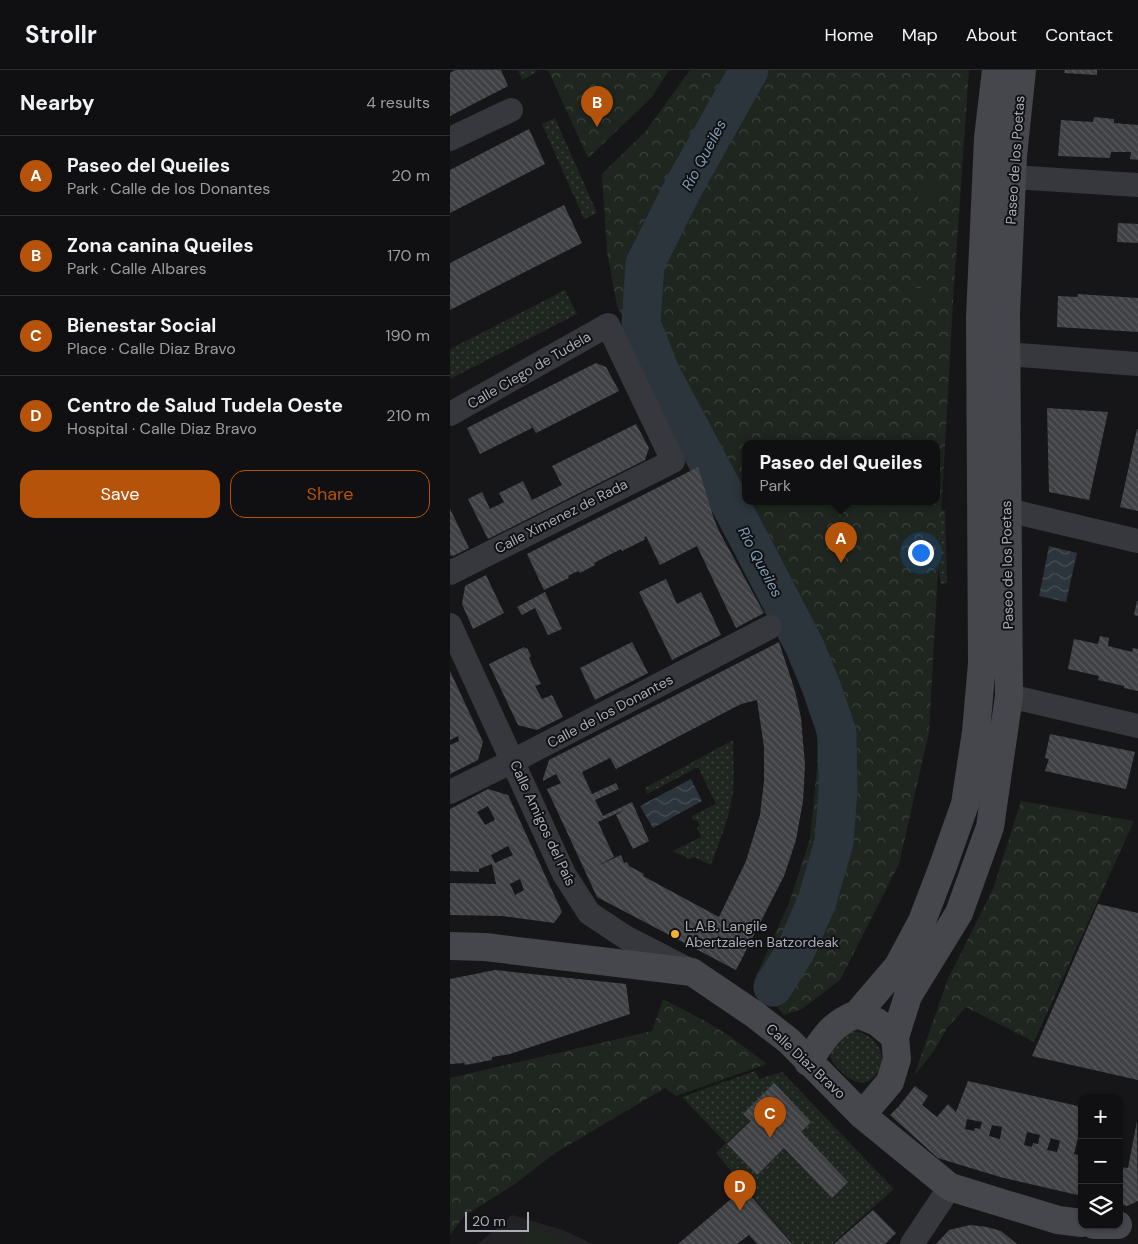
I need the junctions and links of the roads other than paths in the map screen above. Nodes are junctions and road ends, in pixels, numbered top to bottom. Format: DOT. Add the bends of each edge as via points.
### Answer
graph roads {
  1 [pos="996,70"];
  2 [pos="1022,70"];
  3 [pos="511,110"];
  4 [pos="450,139"];
  5 [pos="1012,177"];
  6 [pos="1138,184"];
  7 [pos="1006,354"];
  8 [pos="1138,364"];
  9 [pos="450,414"];
  10 [pos="673,460"];
  11 [pos="1006,510"];
  12 [pos="1138,541"];
  13 [pos="450,572"];
  14 [pos="450,625"];
  15 [pos="770,627"];
  16 [pos="1008,696"];
  17 [pos="1138,726"];
  18 [pos="513,761"];
  19 [pos="450,792"];
  20 [pos="450,946"];
  21 [pos="692,972"];
  22 [pos="857,1014"];
  23 [pos="895,1038"];
  24 [pos="808,1062"];
  25 [pos="862,1115"];
  26 [pos="950,1187"];
  27 [pos="1078,1222"];
  28 [pos="1138,1223"];
  29 [pos="1123,1225"];
  30 [pos="912,1244"];
  1 -- 22 [label="street, Paseo de los Poetas" via="988,138 980,317 982,663 976,732 965,804 922,921 898,966"];
  2 -- 5 [label="street, Paseo de los Poetas"];
  3 -- 4 [label="street"];
  5 -- 6 [label="street"];
  5 -- 7 [label="street, Paseo de los Poetas"];
  7 -- 8 [label="street"];
  7 -- 11 [label="street, Paseo de los Poetas"];
  9 -- 10 [label="street, Calle Ciego de Tudela" via="608,325"];
  10 -- 13 [label="street, Calle Ximenez de Rada"];
  11 -- 12 [label="street"];
  11 -- 16 [label="street, Paseo de los Poetas"];
  14 -- 18 [label="street, Calle Amigos del País"];
  15 -- 18 [label="street, Calle de los Donantes"];
  16 -- 17 [label="street"];
  16 -- 23 [label="street, Paseo de los Poetas" via="990,826 959,913 908,996"];
  18 -- 19 [label="street, Calle de los Donantes"];
  18 -- 21 [label="street, Calle Amigos del País" via="564,874 589,913 625,937"];
  20 -- 21 [label="street, Calle Diaz Bravo" via="486,947"];
  21 -- 24 [label="street, Calle Diaz Bravo" via="774,1029"];
  22 -- 23 [label="street" via="877,1022"];
  22 -- 24 [label="street, Paseo de los Poetas" via="840,1021"];
  23 -- 25 [label="street, Paseo de los Poetas" via="897,1059 890,1082"];
  24 -- 25 [label="street, Calle Diaz Bravo"];
  25 -- 26 [label="street, Calle Diaz Bravo"];
  26 -- 27 [label="street, Calle Diaz Bravo" via="1058,1220"];
  26 -- 30 [label="street"];
  28 -- 29 [label="street"];
}
